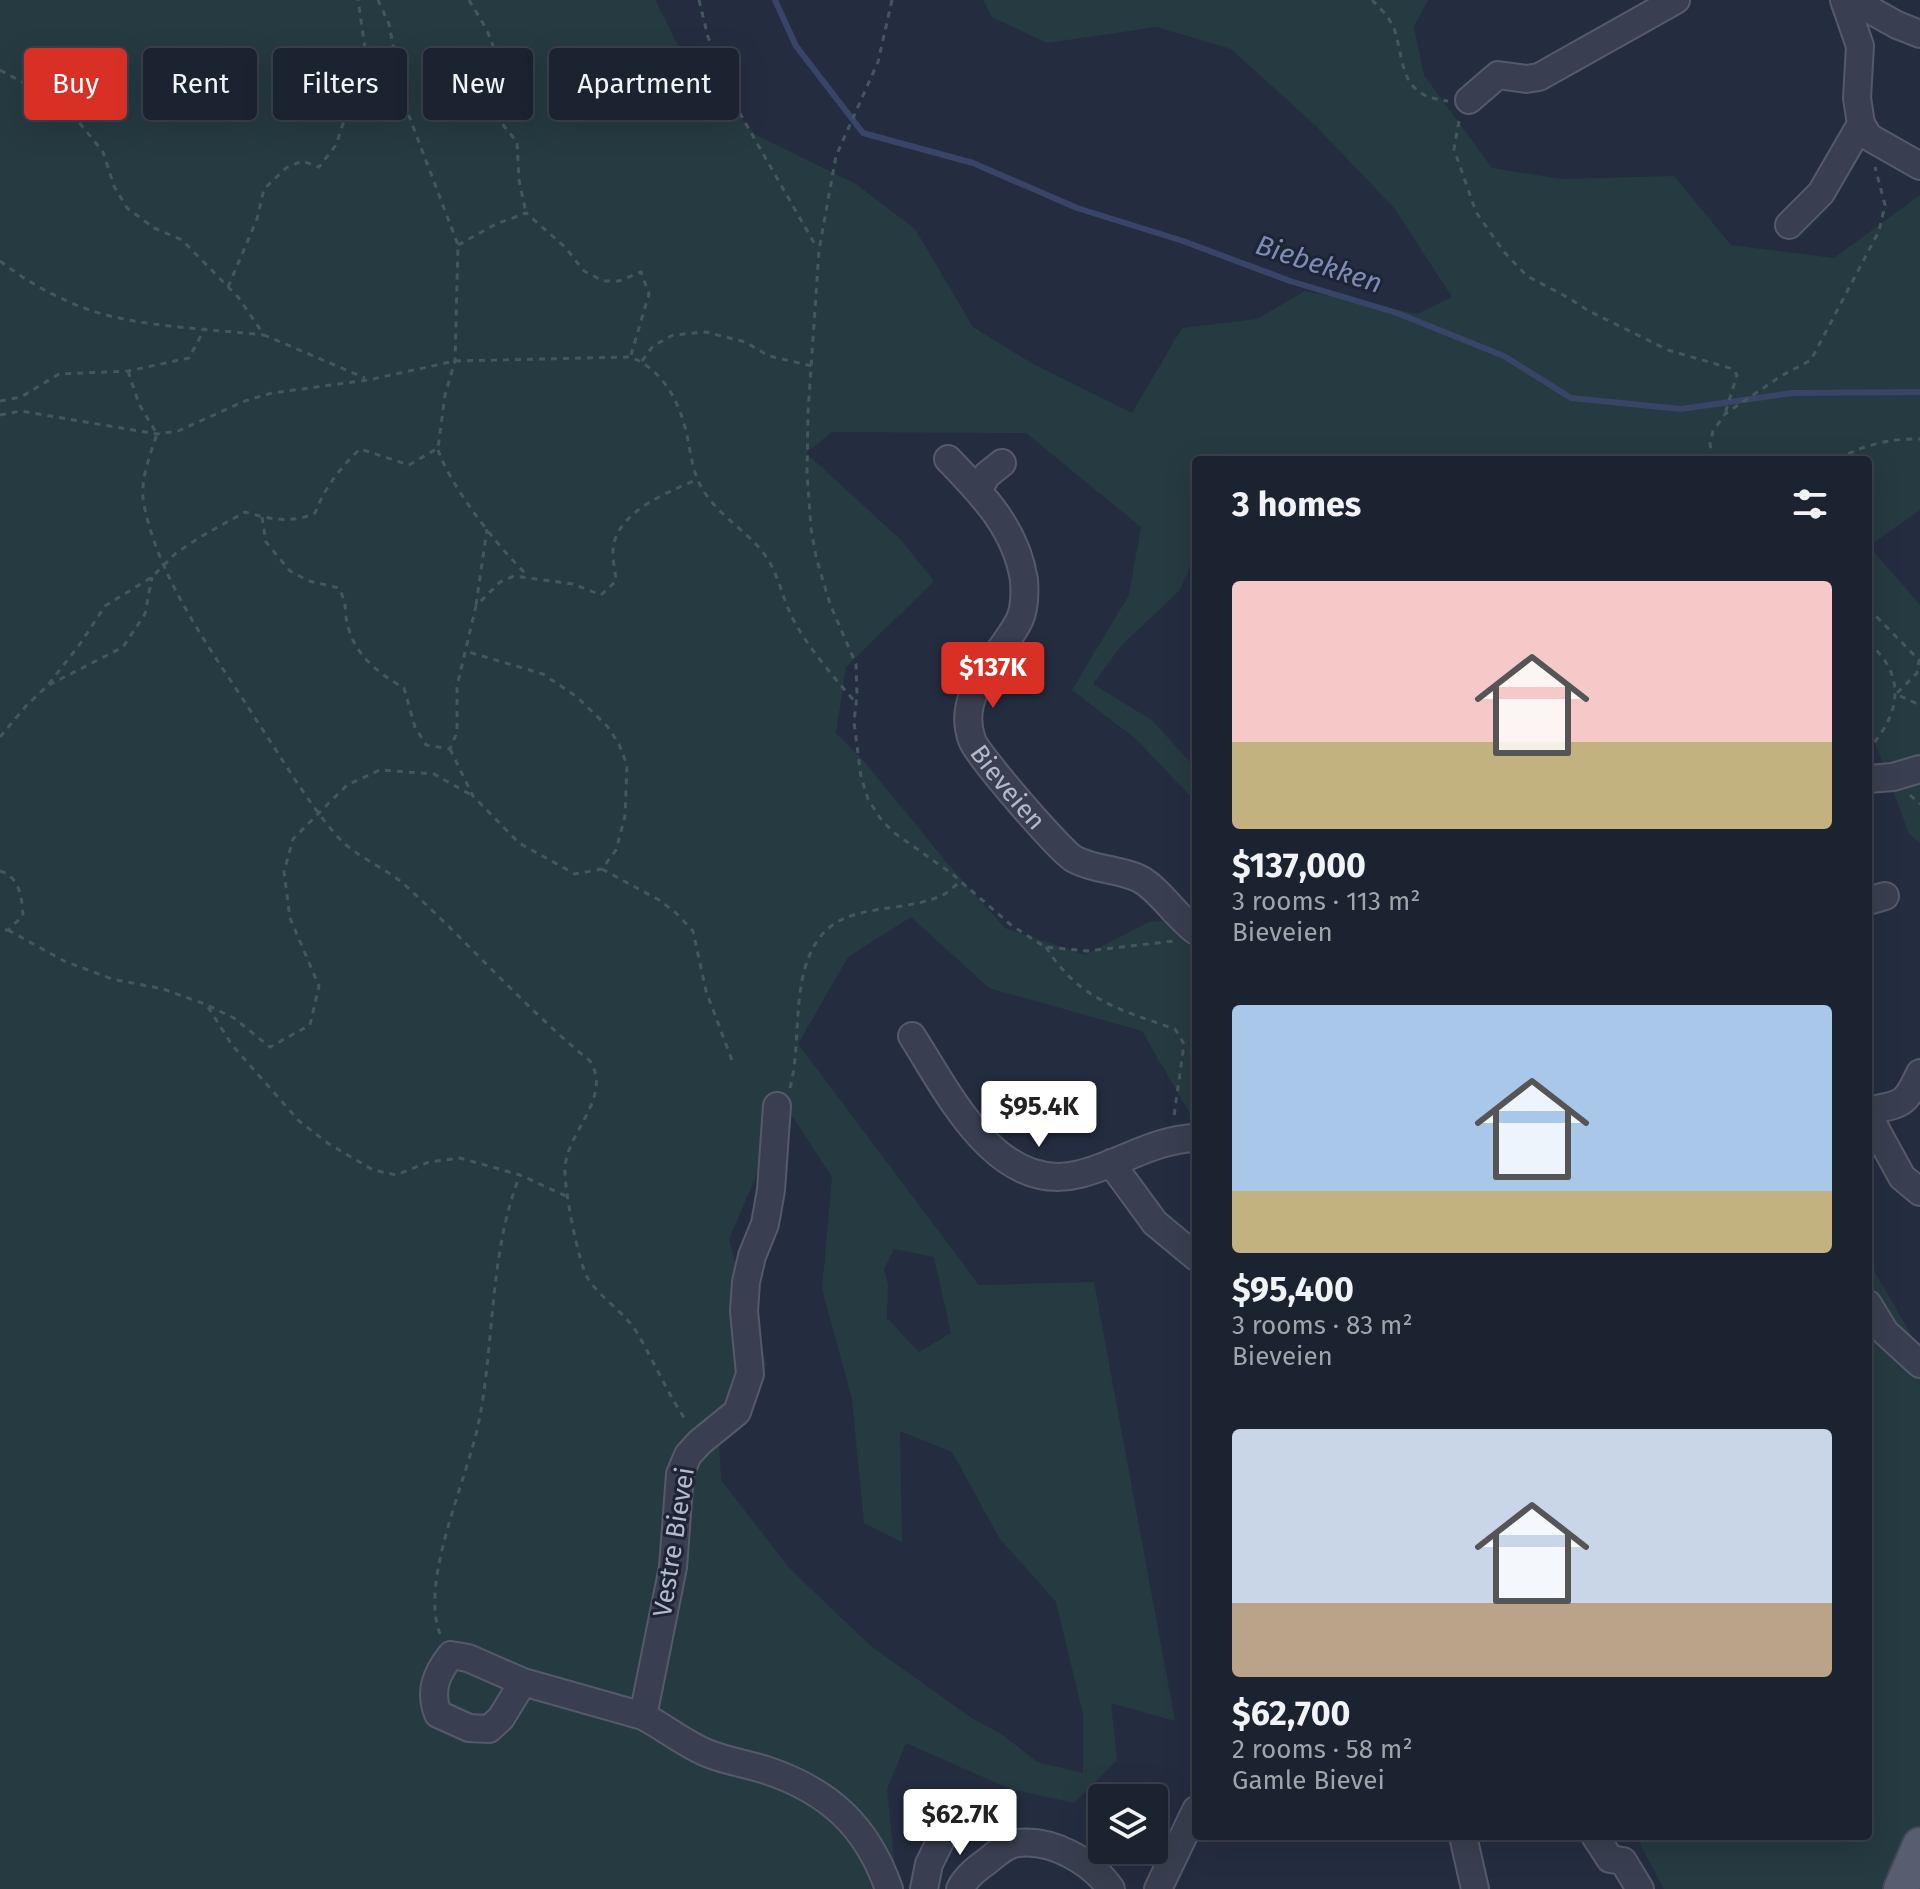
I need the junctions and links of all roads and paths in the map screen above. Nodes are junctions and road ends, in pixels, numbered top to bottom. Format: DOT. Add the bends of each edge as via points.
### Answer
graph roads {
  1 [pos="358,0"];
  2 [pos="378,0"];
  3 [pos="469,0"];
  4 [pos="699,0"];
  5 [pos="892,0"];
  6 [pos="1372,0"];
  7 [pos="1676,0"];
  8 [pos="1844,0"];
  9 [pos="1852,0"];
  10 [pos="1920,34"];
  11 [pos="0,70"];
  12 [pos="1469,100"];
  13 [pos="1865,130"];
  14 [pos="1920,166"];
  15 [pos="526,213"];
  16 [pos="1789,225"];
  17 [pos="458,245"];
  18 [pos="819,250"];
  19 [pos="0,261"];
  20 [pos="228,287"];
  21 [pos="205,328"];
  22 [pos="264,335"];
  23 [pos="630,357"];
  24 [pos="455,361"];
  25 [pos="642,361"];
  26 [pos="812,366"];
  27 [pos="128,371"];
  28 [pos="368,380"];
  29 [pos="0,401"];
  30 [pos="1725,414"];
  31 [pos="0,415"];
  32 [pos="157,434"];
  33 [pos="1920,439"];
  34 [pos="438,448"];
  35 [pos="1712,456"];
  36 [pos="1844,456"];
  37 [pos="948,459"];
  38 [pos="1002,463"];
  39 [pos="697,479"];
  40 [pos="978,490"];
  41 [pos="262,517"];
  42 [pos="487,529"];
  43 [pos="164,566"];
  44 [pos="528,576"];
  45 [pos="152,577"];
  46 [pos="476,606"];
  47 [pos="1872,612"];
  48 [pos="1872,647"];
  49 [pos="465,651"];
  50 [pos="48,685"];
  51 [pos="1896,694"];
  52 [pos="857,704"];
  53 [pos="1920,705"];
  54 [pos="0,737"];
  55 [pos="1872,744"];
  56 [pos="450,749"];
  57 [pos="1920,769"];
  58 [pos="1872,779"];
  59 [pos="473,796"];
  60 [pos="319,811"];
  61 [pos="602,869"];
  62 [pos="0,871"];
  63 [pos="960,881"];
  64 [pos="0,930"];
  65 [pos="8,930"];
  66 [pos="1188,936"];
  67 [pos="1045,947"];
  68 [pos="205,1004"];
  69 [pos="912,1036"];
  70 [pos="733,1063"];
  71 [pos="1920,1073"];
  72 [pos="777,1106"];
  73 [pos="1872,1112"];
  74 [pos="1872,1121"];
  75 [pos="1192,1138"];
  76 [pos="1169,1140"];
  77 [pos="1111,1163"];
  78 [pos="520,1175"];
  79 [pos="1920,1192"];
  80 [pos="569,1197"];
  81 [pos="1192,1254"];
  82 [pos="1872,1311"];
  83 [pos="1920,1364"];
  84 [pos="700,1442"];
  85 [pos="451,1655"];
  86 [pos="523,1682"];
  87 [pos="643,1716"];
  88 [pos="1872,1720"];
  89 [pos="1876,1720"];
  90 [pos="955,1811"];
  91 [pos="1192,1818"];
  92 [pos="1464,1840"];
  93 [pos="1598,1840"];
  94 [pos="1920,1845"];
  95 [pos="889,1889"];
  96 [pos="924,1889"];
  97 [pos="960,1889"];
  98 [pos="1111,1889"];
  99 [pos="1158,1889"];
  100 [pos="1475,1889"];
  101 [pos="1640,1889"];
  102 [pos="1901,1889"];
  1 -- 20 [label="path" via="366,55 336,145 319,167 302,161 264,189"];
  2 -- 17 [label="path" via="389,24 403,100"];
  3 -- 15 [label="path" via="495,50 494,72 481,95 483,112 517,142"];
  4 -- 18 [label="path" via="734,103"];
  5 -- 18 [label="path" via="878,62 836,156"];
  6 -- 12 [label="path" via="1390,21 1401,67 1413,86 1429,97"];
  7 -- 12 [label="street" via="1539,77 1498,75"];
  8 -- 13 [label="street" via="1860,46 1857,98"];
  9 -- 10 [label="street"];
  11 -- 20 [label="path" via="48,96 78,121 103,152 127,208 182,240"];
  12 -- 30 [label="path" via="1456,127 1454,149 1486,228 1527,276 1668,350 1728,367 1737,375"];
  13 -- 14 [label="street"];
  13 -- 16 [label="street" via="1821,193"];
  13 -- 30 [label="path" via="1885,205 1879,231 1811,360"];
  15 -- 17 [label="path"];
  15 -- 23 [label="path" via="584,271 603,281 641,272 649,294"];
  17 -- 24 [label="path"];
  18 -- 26 [label="path"];
  19 -- 21 [label="path" via="30,282 90,310"];
  20 -- 22 [label="path"];
  21 -- 22 [label="path"];
  21 -- 27 [label="path" via="189,358"];
  22 -- 28 [label="path"];
  23 -- 24 [label="path"];
  23 -- 25 [label="path"];
  24 -- 28 [label="path"];
  24 -- 34 [label="path"];
  25 -- 26 [label="path" via="653,346 673,335 706,332"];
  25 -- 39 [label="path" via="660,376 675,400"];
  26 -- 52 [label="path" via="807,473 811,528 830,604 856,664"];
  27 -- 29 [label="path" via="59,374 21,397"];
  27 -- 32 [label="path"];
  28 -- 32 [label="path" via="272,393 178,431"];
  30 -- 35 [label="path" via="1713,431"];
  31 -- 32 [label="path" via="21,411"];
  32 -- 43 [label="path" via="143,502"];
  33 -- 36 [label="path" via="1906,438"];
  34 -- 41 [label="path" via="409,465 360,449 323,491 315,513 301,520"];
  34 -- 42 [label="path" via="443,464"];
  37 -- 40 [label="street, Bieveien"];
  38 -- 40 [label="street"];
  39 -- 44 [label="path" via="651,500 621,527 613,545 616,581 601,595"];
  39 -- 52 [label="path" via="707,498 765,556 791,617"];
  40 -- 66 [label="street, Bieveien" via="1013,539 1026,595 1020,619 968,705 973,744 1071,857 1139,878 1180,919"];
  41 -- 43 [label="path" via="245,512 176,553"];
  41 -- 56 [label="path" via="266,542 290,571 339,588 355,645 379,674 404,688 426,745"];
  42 -- 44 [label="path"];
  42 -- 46 [label="path"];
  43 -- 45 [label="path"];
  43 -- 60 [label="path" via="228,679"];
  44 -- 46 [label="path" via="500,582"];
  45 -- 50 [label="path" via="105,606"];
  45 -- 50 [label="path" via="145,614 123,647"];
  46 -- 49 [label="path"];
  47 -- 51 [label="path" via="1919,660 1917,673"];
  48 -- 51 [label="path" via="1891,668"];
  49 -- 56 [label="path" via="457,686 457,732"];
  49 -- 61 [label="path" via="543,674 577,697 619,744 627,765 625,816 616,850"];
  50 -- 54 [label="path"];
  51 -- 53 [label="path"];
  51 -- 55 [label="path" via="1893,711"];
  52 -- 63 [label="path" via="854,722 868,799 893,832"];
  56 -- 59 [label="path"];
  57 -- 58 [label="street"];
  59 -- 60 [label="path" via="434,774 380,770 347,785"];
  59 -- 61 [label="path" via="519,843 556,865 575,874"];
  60 -- 68 [label="path" via="293,839 284,872 290,918 319,986 310,1025 270,1047 234,1018"];
  60 -- 80 [label="path" via="355,853 406,886 590,1061 597,1091 565,1168"];
  61 -- 70 [label="path" via="659,900 693,931 706,991"];
  62 -- 65 [label="path" via="16,882 22,900 23,916"];
  63 -- 67 [label="path"];
  63 -- 72 [label="path" via="943,896 846,917 821,933 805,968 797,1063 790,1089"];
  64 -- 65 [label="path"];
  65 -- 68 [label="path" via="64,961"];
  66 -- 67 [label="path" via="1087,951"];
  67 -- 76 [label="path" via="1060,970 1088,994 1181,1035 1184,1044"];
  68 -- 78 [label="path" via="232,1045 299,1121 373,1170 396,1175 429,1162 460,1158"];
  69 -- 77 [label="street" via="973,1129 999,1155 1031,1173 1055,1177"];
  71 -- 73 [label="street" via="1901,1104"];
  72 -- 84 [label="street, Vestre Bievei" via="771,1190 746,1282 750,1374 737,1412"];
  74 -- 79 [label="street" via="1902,1177"];
  75 -- 76 [label="street"];
  76 -- 77 [label="street"];
  77 -- 81 [label="street" via="1155,1223"];
  78 -- 80 [label="path"];
  78 -- 85 [label="path" via="500,1246 479,1422 446,1534 434,1600 435,1622"];
  80 -- 84 [label="path" via="588,1278 633,1327 669,1397"];
  82 -- 83 [label="street" via="1885,1332"];
  84 -- 87 [label="street, Vestre Bievei" via="680,1474 673,1567"];
  85 -- 86 [label="street"];
  85 -- 86 [label="street" via="439,1671 433,1701 438,1714 469,1728 489,1729"];
  86 -- 87 [label="street"];
  87 -- 95 [label="street" via="705,1753 770,1771 829,1801 851,1819 879,1862"];
  88 -- 89 [label="path"];
  90 -- 96 [label="street" via="929,1864"];
  91 -- 99 [label="street"];
  92 -- 100 [label="street"];
  93 -- 101 [label="street" via="1610,1859 1623,1861"];
  94 -- 102 [label="main road"];
  97 -- 98 [label="street" via="979,1866 1018,1843 1072,1855"];
}
